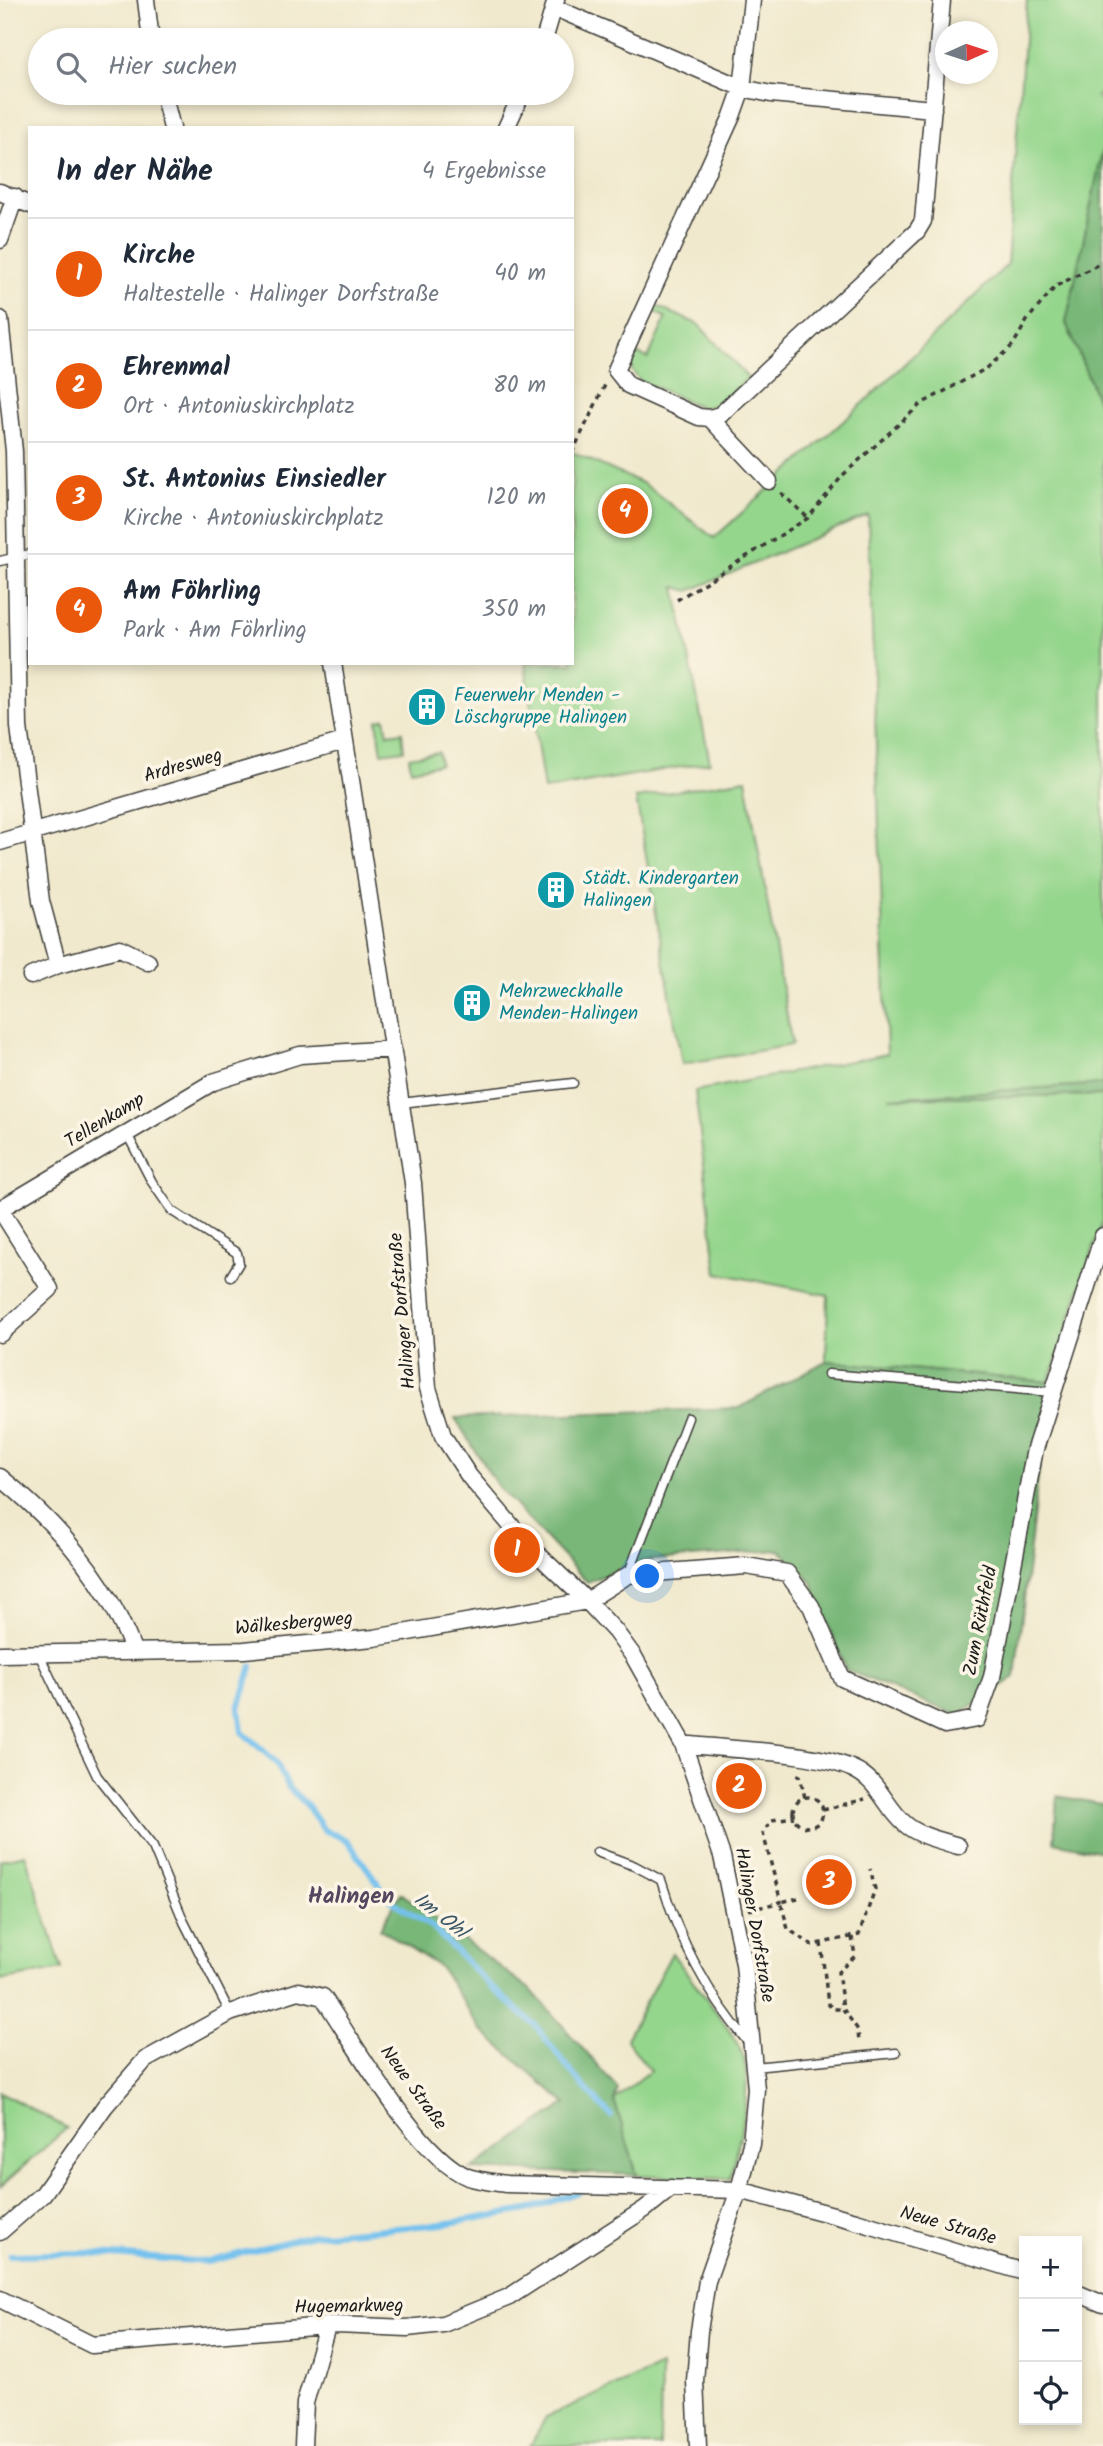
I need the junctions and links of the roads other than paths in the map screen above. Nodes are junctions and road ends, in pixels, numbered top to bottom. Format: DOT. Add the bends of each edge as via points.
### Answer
graph roads {
  1 [pos="146,0"];
  2 [pos="752,0"];
  3 [pos="942,0"];
  4 [pos="555,4"];
  5 [pos="150,28"];
  6 [pos="548,28"];
  7 [pos="742,88"];
  8 [pos="166,105"];
  9 [pos="517,105"];
  10 [pos="933,109"];
  11 [pos="171,126"];
  12 [pos="507,126"];
  13 [pos="15,198"];
  14 [pos="0,240"];
  15 [pos="0,319"];
  16 [pos="710,418"];
  17 [pos="769,481"];
  18 [pos="15,557"];
  19 [pos="332,665"];
  20 [pos="344,740"];
  21 [pos="34,832"];
  22 [pos="0,842"];
  23 [pos="148,962"];
  24 [pos="58,965"];
  25 [pos="31,976"];
  26 [pos="393,1049"];
  27 [pos="573,1083"];
  28 [pos="401,1103"];
  29 [pos="126,1132"];
  30 [pos="1103,1236"];
  31 [pos="231,1276"];
  32 [pos="0,1334"];
  33 [pos="828,1374"];
  34 [pos="1053,1392"];
  35 [pos="688,1418"];
  36 [pos="0,1477"];
  37 [pos="628,1575"];
  38 [pos="587,1601"];
  39 [pos="134,1652"];
  40 [pos="0,1654"];
  41 [pos="39,1654"];
  42 [pos="683,1744"];
  43 [pos="958,1846"];
  44 [pos="597,1852"];
  45 [pos="230,2013"];
  46 [pos="752,2047"];
  47 [pos="896,2053"];
  48 [pos="754,2067"];
  49 [pos="670,2188"];
  50 [pos="739,2190"];
  51 [pos="0,2232"];
  52 [pos="1019,2270"];
  53 [pos="1082,2295"];
  54 [pos="0,2299"];
  55 [pos="1103,2304"];
  56 [pos="327,2326"];
  57 [pos="303,2446"];
  58 [pos="698,2446"];
  1 -- 5 [label="street"];
  2 -- 7 [label="street"];
  3 -- 10 [label="street"];
  4 -- 6 [label="street"];
  4 -- 7 [label="street"];
  7 -- 10 [label="street"];
  7 -- 16 [label="street" via="616,370 628,385"];
  8 -- 11 [label="street"];
  9 -- 12 [label="street"];
  10 -- 16 [label="street" via="926,208 917,231 720,415"];
  13 -- 14 [label="street"];
  15 -- 18 [label="street" via="14,451"];
  16 -- 17 [label="street"];
  18 -- 21 [label="street" via="19,727"];
  19 -- 20 [label="street, Halinger Dorfstraße"];
  20 -- 21 [label="street, Ardresweg"];
  20 -- 26 [label="street, Halinger Dorfstraße"];
  21 -- 22 [label="street, Ardresweg"];
  21 -- 24 [label="street" via="41,901"];
  23 -- 24 [label="street" via="120,948"];
  24 -- 25 [label="street"];
  26 -- 28 [label="street, Halinger Dorfstraße"];
  26 -- 29 [label="street, Tellenkamp" via="345,1050 268,1062 213,1082"];
  27 -- 28 [label="lane"];
  28 -- 38 [label="street, Halinger Dorfstraße" via="413,1183 428,1388 443,1436 469,1476 526,1543"];
  29 -- 31 [label="lane" via="172,1211 237,1253 239,1263"];
  29 -- 32 [label="street, Tellenkamp" via="0,1209 50,1289"];
  30 -- 34 [label="street, Zum Rüthfeld"];
  33 -- 34 [label="lane"];
  34 -- 37 [label="street, Zum Rüthfeld" via="1035,1449 992,1677 977,1719 945,1725 842,1678 811,1606 786,1573 746,1566"];
  35 -- 37 [label="lane"];
  36 -- 39 [label="street" via="82,1558 121,1619"];
  37 -- 38 [label="street, Zum Rüthfeld"];
  38 -- 39 [label="street, Wälkesbergweg" via="374,1638 244,1650"];
  38 -- 42 [label="street, Halinger Dorfstraße" via="634,1657"];
  39 -- 41 [label="street, Wälkesbergweg"];
  40 -- 41 [label="street, Wälkesbergweg"];
  41 -- 45 [label="lane" via="97,1776 153,1847"];
  42 -- 43 [label="street" via="817,1759 853,1769 868,1778 903,1823"];
  42 -- 46 [label="street, Halinger Dorfstraße" via="722,1856 744,1964"];
  44 -- 46 [label="lane" via="662,1880 676,1928 704,1982"];
  45 -- 49 [label="street, Neue Straße" via="299,1991 323,1997 413,2129 439,2157 468,2177 506,2184"];
  45 -- 51 [label="street, Neue Straße" via="145,2060 105,2106 43,2194"];
  46 -- 48 [label="street, Halinger Dorfstraße"];
  47 -- 48 [label="lane"];
  48 -- 50 [label="street, Halinger Dorfstraße" via="751,2144"];
  49 -- 50 [label="street, Neue Straße"];
  49 -- 56 [label="street, Hugemarkweg" via="509,2297 443,2325"];
  50 -- 52 [label="street, Neue Straße"];
  50 -- 58 [label="street, Halinger Dorfstraße" via="707,2281 695,2381"];
  53 -- 55 [label="street"];
  54 -- 56 [label="street, Hugemarkweg" via="92,2345"];
  56 -- 57 [label="street" via="305,2403"];
}
